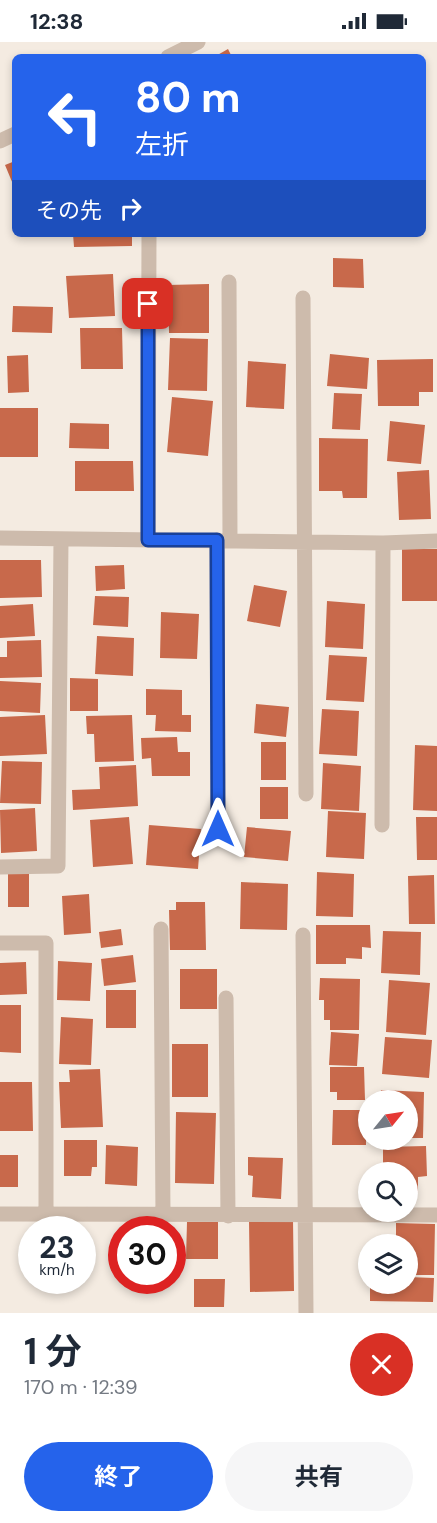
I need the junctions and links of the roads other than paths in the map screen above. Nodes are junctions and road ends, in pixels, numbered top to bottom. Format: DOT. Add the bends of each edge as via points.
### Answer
graph roads {
  1 [pos="198,42"];
  2 [pos="174,54"];
  3 [pos="149,237"];
  4 [pos="229,282"];
  5 [pos="303,298"];
  6 [pos="0,538"];
  7 [pos="61,539"];
  8 [pos="148,540"];
  9 [pos="223,541"];
  10 [pos="437,541"];
  11 [pos="304,542"];
  12 [pos="384,543"];
  13 [pos="306,794"];
  14 [pos="382,825"];
  15 [pos="218,829"];
  16 [pos="0,867"];
  17 [pos="162,929"];
  18 [pos="303,935"];
  19 [pos="0,943"];
  20 [pos="226,998"];
  21 [pos="0,1214"];
  22 [pos="46,1214"];
  23 [pos="437,1215"];
  24 [pos="163,1216"];
  25 [pos="186,1216"];
  26 [pos="228,1216"];
  27 [pos="305,1216"];
  28 [pos="306,1313"];
  1 -- 2 [label="street"];
  3 -- 8 [label="street"];
  4 -- 9 [label="street"];
  5 -- 11 [label="street"];
  6 -- 7 [label="street"];
  7 -- 8 [label="street"];
  7 -- 16 [label="street" via="58,866"];
  8 -- 9 [label="street"];
  9 -- 11 [label="street"];
  9 -- 15 [label="street"];
  10 -- 12 [label="street"];
  11 -- 12 [label="street"];
  11 -- 13 [label="street"];
  12 -- 14 [label="street"];
  17 -- 24 [label="street"];
  18 -- 27 [label="street"];
  19 -- 22 [label="street" via="46,944"];
  20 -- 26 [label="street"];
  21 -- 22 [label="street"];
  22 -- 24 [label="street"];
  23 -- 27 [label="street"];
  25 -- 26 [label="street"];
  26 -- 27 [label="street"];
  27 -- 28 [label="street"];
}
